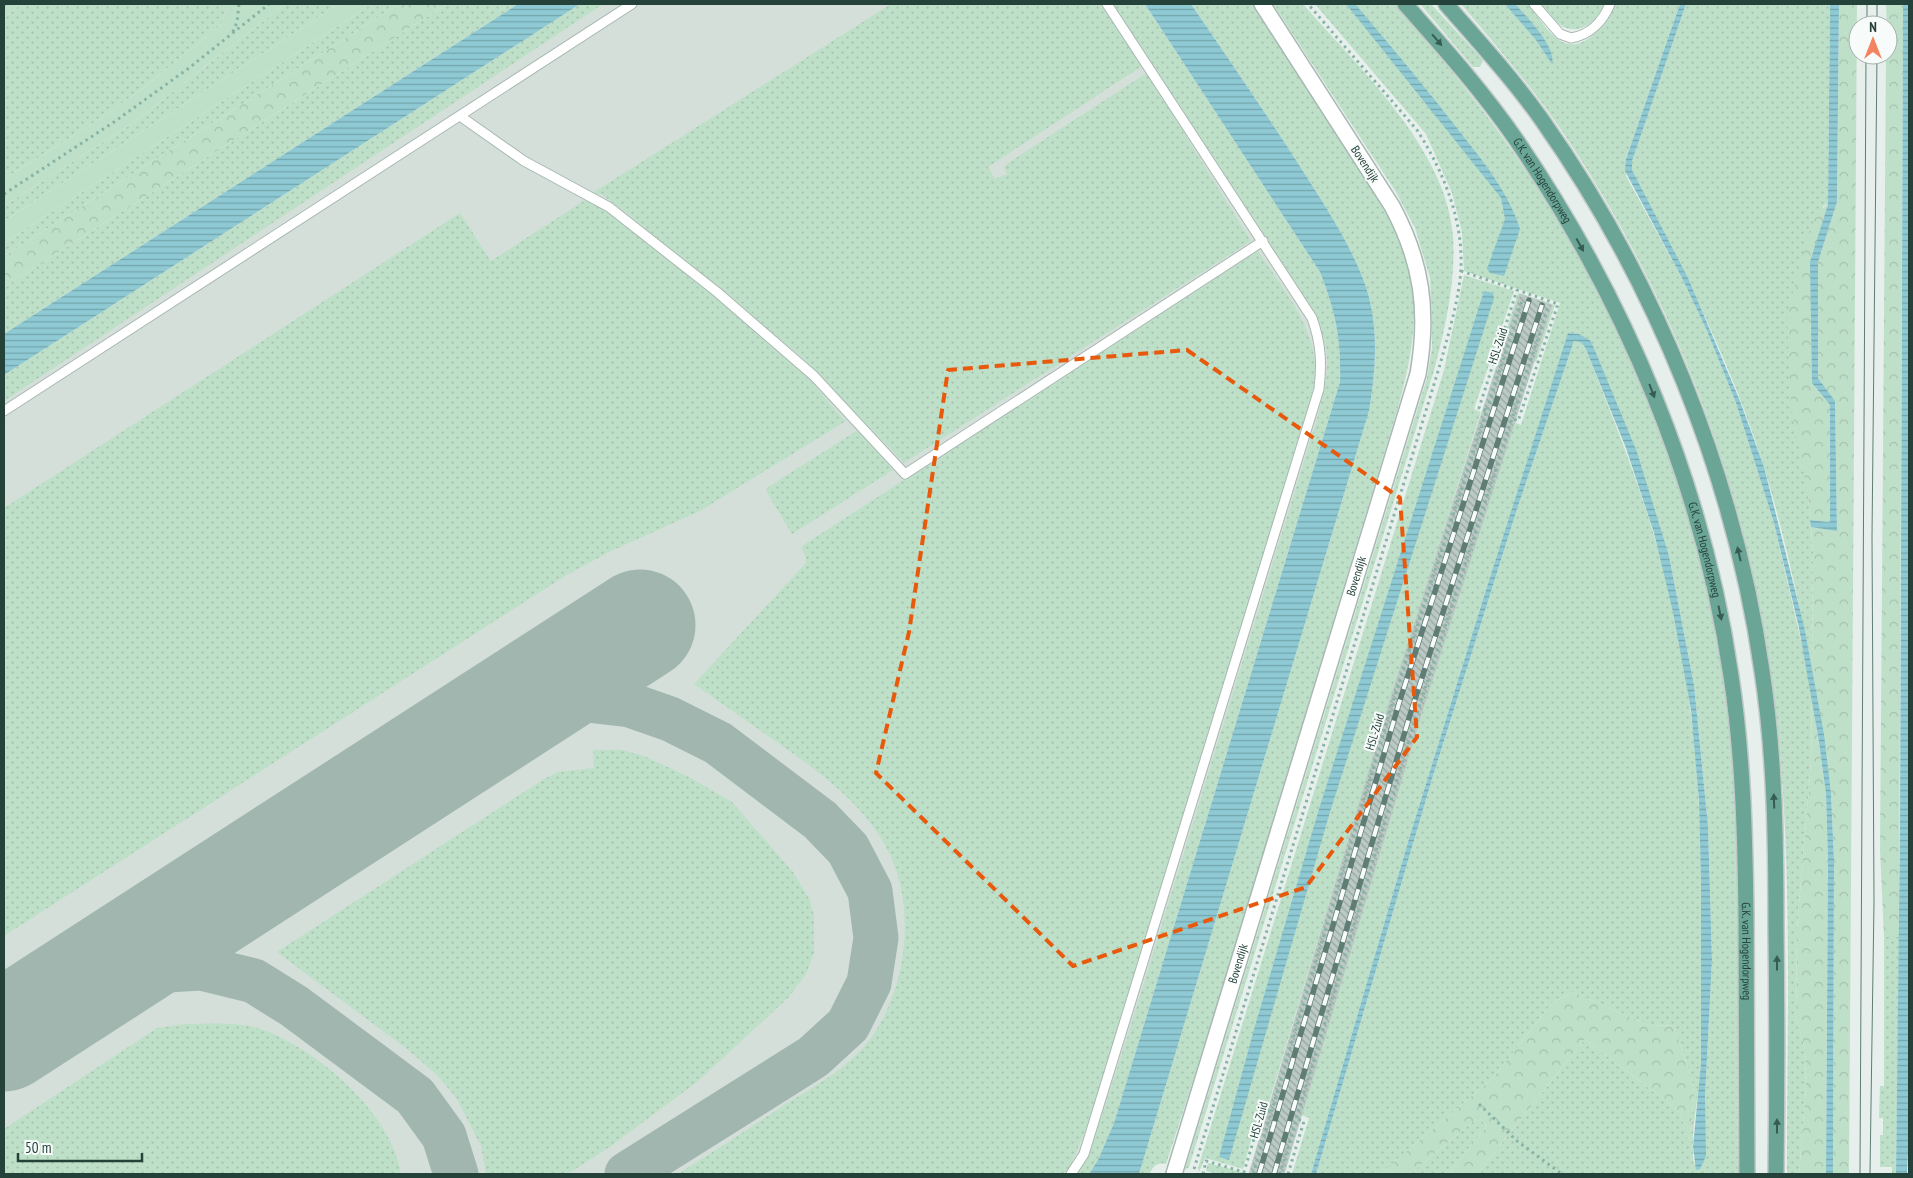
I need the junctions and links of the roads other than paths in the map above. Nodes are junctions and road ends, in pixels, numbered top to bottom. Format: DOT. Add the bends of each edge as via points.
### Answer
graph roads {
  1 [pos="632,4"];
  2 [pos="1108,4"];
  3 [pos="1262,4"];
  4 [pos="1405,4"];
  5 [pos="1446,4"];
  6 [pos="1534,4"];
  7 [pos="1610,4"];
  8 [pos="460,116"];
  9 [pos="1262,241"];
  10 [pos="4,411"];
  11 [pos="1071,1174"];
  12 [pos="1174,1174"];
  13 [pos="1747,1174"];
  14 [pos="1776,1174"];
  1 -- 8 [label="lane"];
  2 -- 9 [label="lane"];
  3 -- 12 [label="street, Bovendijk" via="1408,235 1419,274 1424,312 1423,349 1416,384"];
  4 -- 13 [label="main road, G.K. van Hogendorpweg, one-way" via="1446,50 1515,139 1563,216 1641,363 1683,468 1721,617 1742,769"];
  14 -- 5 [label="main road, one-way" via="1773,766 1763,672 1752,608 1732,526 1712,458 1670,350 1630,266 1577,173 1540,118 1507,74"];
  6 -- 7 [label="lane" via="1560,34 1571,38 1592,30"];
  8 -- 9 [label="lane" via="524,161 609,207 717,292 814,376 905,474"];
  8 -- 10 [label="lane"];
  9 -- 11 [label="lane" via="1312,318 1320,338 1319,389 1087,1145"];
}
